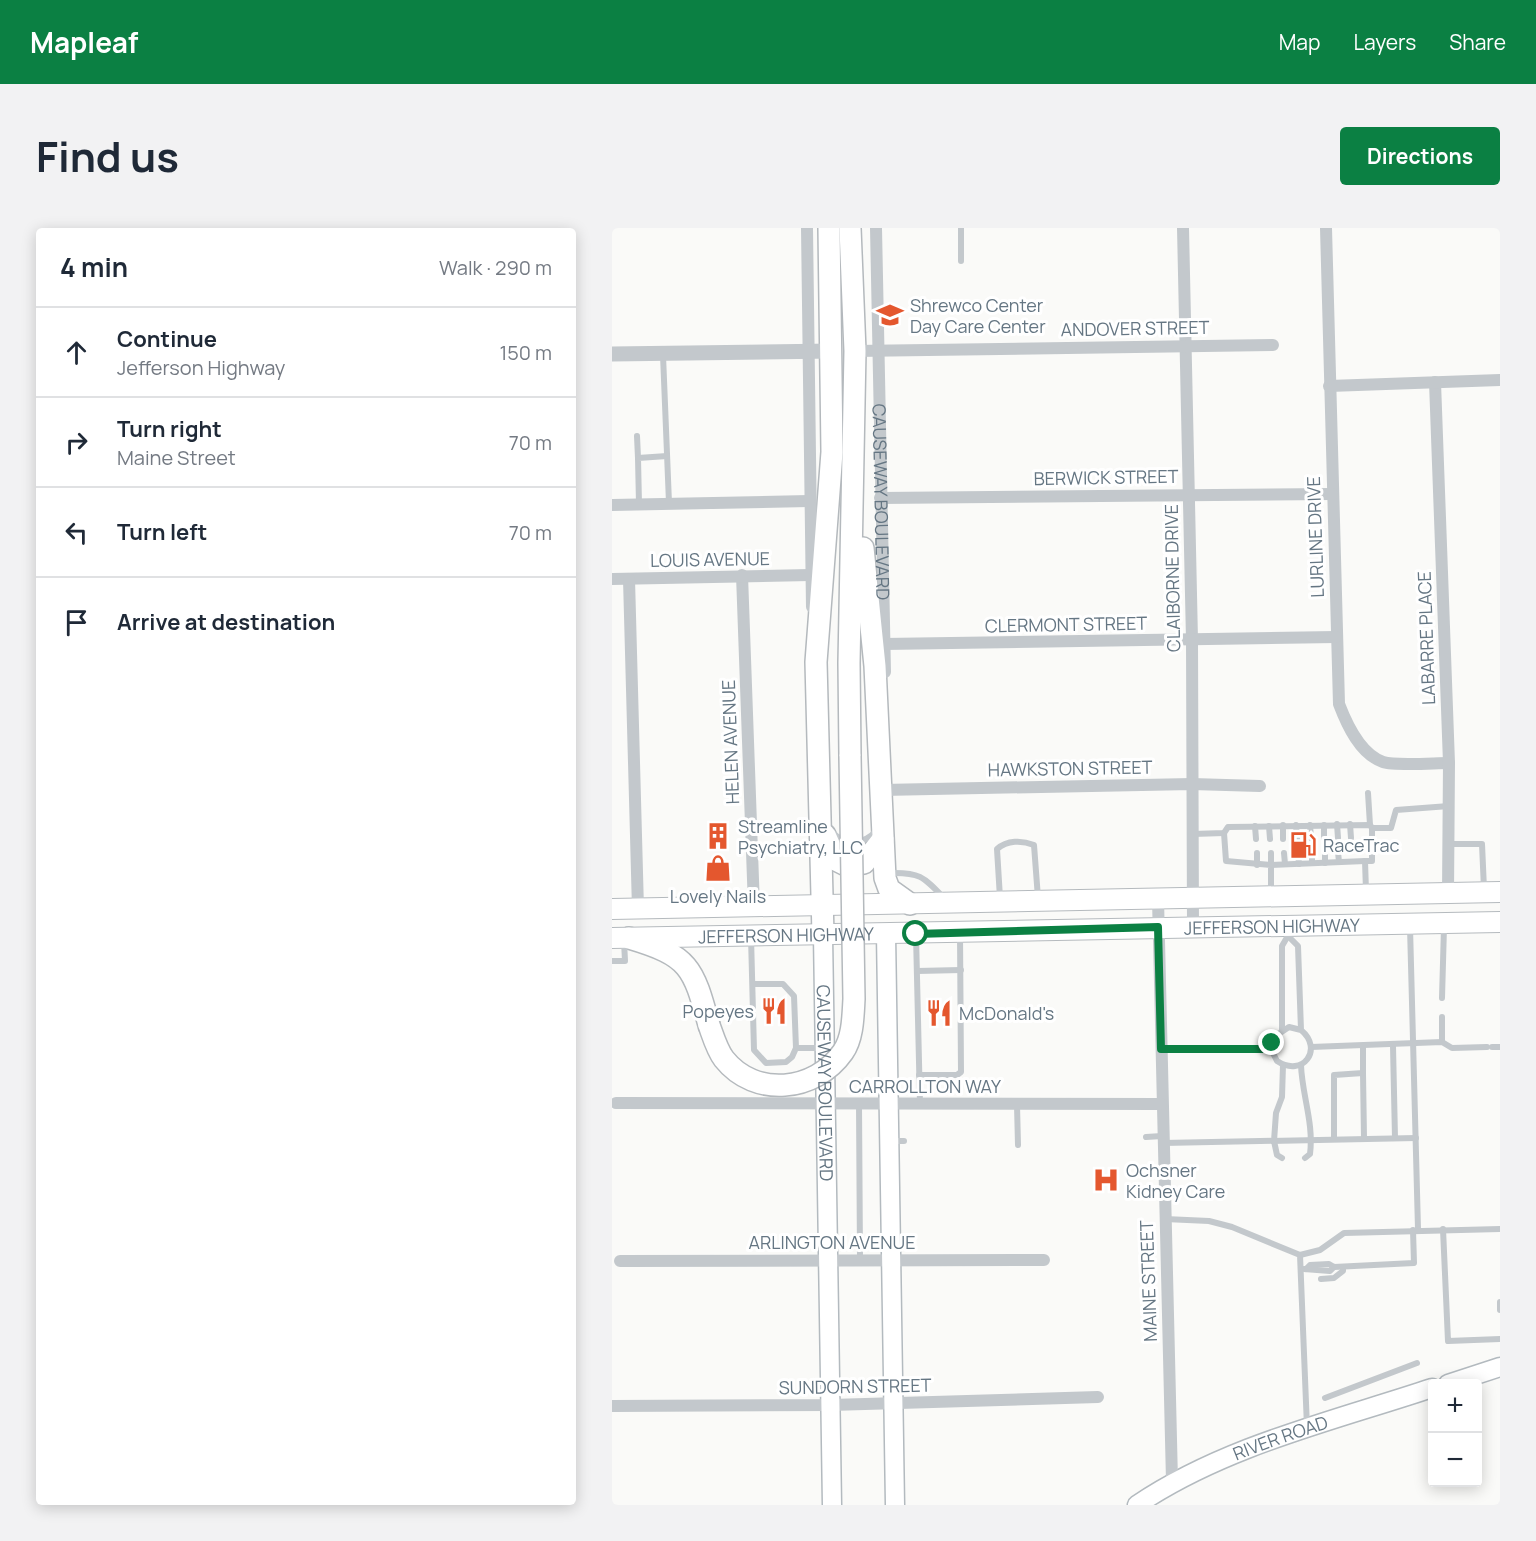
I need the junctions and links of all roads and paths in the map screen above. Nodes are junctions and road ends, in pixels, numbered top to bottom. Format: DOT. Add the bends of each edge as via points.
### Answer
graph roads {
  1 [pos="807,228"];
  2 [pos="829,228"];
  3 [pos="850,228"];
  4 [pos="876,228"];
  5 [pos="961,228"];
  6 [pos="1183,228"];
  7 [pos="1326,228"];
  8 [pos="961,261"];
  9 [pos="1273,345"];
  10 [pos="1185,346"];
  11 [pos="810,351"];
  12 [pos="833,351"];
  13 [pos="855,351"];
  14 [pos="877,351"];
  15 [pos="663,353"];
  16 [pos="612,354"];
  17 [pos="1500,380"];
  18 [pos="1435,382"];
  19 [pos="1329,386"];
  20 [pos="637,436"];
  21 [pos="667,456"];
  22 [pos="638,458"];
  23 [pos="855,461"];
  24 [pos="1189,494"];
  25 [pos="1332,494"];
  26 [pos="880,498"];
  27 [pos="809,501"];
  28 [pos="639,504"];
  29 [pos="669,504"];
  30 [pos="612,505"];
  31 [pos="810,575"];
  32 [pos="742,576"];
  33 [pos="612,579"];
  34 [pos="629,579"];
  35 [pos="1336,637"];
  36 [pos="1192,640"];
  37 [pos="884,644"];
  38 [pos="816,662"];
  39 [pos="1449,763"];
  40 [pos="881,783"];
  41 [pos="1192,784"];
  42 [pos="1260,786"];
  43 [pos="1368,793"];
  44 [pos="1449,806"];
  45 [pos="820,814"];
  46 [pos="1350,824"];
  47 [pos="1283,825"];
  48 [pos="1296,825"];
  49 [pos="1310,825"];
  50 [pos="1324,825"];
  51 [pos="1337,825"];
  52 [pos="1255,826"];
  53 [pos="1269,826"];
  54 [pos="1371,827"];
  55 [pos="883,830"];
  56 [pos="1224,833"];
  57 [pos="1193,834"];
  58 [pos="1297,838"];
  59 [pos="1311,838"];
  60 [pos="1324,838"];
  61 [pos="1338,838"];
  62 [pos="1351,838"];
  63 [pos="1256,839"];
  64 [pos="1270,839"];
  65 [pos="1283,839"];
  66 [pos="1449,844"];
  67 [pos="1353,851"];
  68 [pos="1298,852"];
  69 [pos="1312,852"];
  70 [pos="1325,852"];
  71 [pos="1338,852"];
  72 [pos="1257,853"];
  73 [pos="1271,853"];
  74 [pos="1284,853"];
  75 [pos="1353,861"];
  76 [pos="1365,861"];
  77 [pos="1339,862"];
  78 [pos="1312,863"];
  79 [pos="1325,863"];
  80 [pos="1285,864"];
  81 [pos="1299,864"];
  82 [pos="1257,865"];
  83 [pos="1270,865"];
  84 [pos="884,873"];
  85 [pos="1492,892"];
  86 [pos="1448,893"];
  87 [pos="1367,894"];
  88 [pos="1337,895"];
  89 [pos="1271,897"];
  90 [pos="1193,898"];
  91 [pos="1158,899"];
  92 [pos="1039,901"];
  93 [pos="1000,902"];
  94 [pos="948,903"];
  95 [pos="910,904"];
  96 [pos="823,905"];
  97 [pos="754,907"];
  98 [pos="612,909"];
  99 [pos="638,909"];
  100 [pos="612,917"];
  101 [pos="1500,922"];
  102 [pos="1444,923"];
  103 [pos="1410,924"];
  104 [pos="1158,927"];
  105 [pos="1193,927"];
  106 [pos="1236,927"];
  107 [pos="1289,932"];
  108 [pos="960,933"];
  109 [pos="886,934"];
  110 [pos="921,934"];
  111 [pos="823,935"];
  112 [pos="751,936"];
  113 [pos="622,938"];
  114 [pos="612,961"];
  115 [pos="961,970"];
  116 [pos="917,971"];
  117 [pos="753,984"];
  118 [pos="1442,998"];
  119 [pos="1442,1017"];
  120 [pos="1282,1030"];
  121 [pos="1301,1030"];
  122 [pos="1442,1042"];
  123 [pos="1413,1045"];
  124 [pos="1363,1046"];
  125 [pos="1393,1046"];
  126 [pos="1311,1047"];
  127 [pos="1500,1047"];
  128 [pos="796,1048"];
  129 [pos="824,1048"];
  130 [pos="1161,1049"];
  131 [pos="1271,1049"];
  132 [pos="1284,1065"];
  133 [pos="1301,1065"];
  134 [pos="1363,1073"];
  135 [pos="919,1075"];
  136 [pos="616,1103"];
  137 [pos="825,1104"];
  138 [pos="859,1104"];
  139 [pos="890,1104"];
  140 [pos="920,1104"];
  141 [pos="1161,1104"];
  142 [pos="1017,1105"];
  143 [pos="1146,1137"];
  144 [pos="1334,1138"];
  145 [pos="1364,1138"];
  146 [pos="1395,1138"];
  147 [pos="1416,1138"];
  148 [pos="1312,1139"];
  149 [pos="1162,1140"];
  150 [pos="1274,1140"];
  151 [pos="1018,1145"];
  152 [pos="1282,1158"];
  153 [pos="1305,1158"];
  154 [pos="1164,1219"];
  155 [pos="1415,1229"];
  156 [pos="1443,1229"];
  157 [pos="1500,1229"];
  158 [pos="1300,1256"];
  159 [pos="828,1259"];
  160 [pos="860,1260"];
  161 [pos="890,1260"];
  162 [pos="1044,1260"];
  163 [pos="620,1261"];
  164 [pos="1343,1267"];
  165 [pos="1304,1269"];
  166 [pos="1322,1279"];
  167 [pos="1500,1302"];
  168 [pos="1500,1310"];
  169 [pos="1500,1339"];
  170 [pos="1417,1363"];
  171 [pos="1500,1366"];
  172 [pos="1460,1379"];
  173 [pos="1428,1389"];
  174 [pos="1098,1397"];
  175 [pos="1325,1398"];
  176 [pos="894,1403"];
  177 [pos="831,1405"];
  178 [pos="612,1406"];
  179 [pos="1307,1429"];
  180 [pos="1172,1481"];
  181 [pos="832,1505"];
  182 [pos="896,1505"];
  183 [pos="1137,1505"];
  1 -- 11 [label="street, CAUSEWAY BOULEVARD"];
  2 -- 12 [label="highway, CAUSEWAY BOULEVARD"];
  3 -- 13 [label="highway, CAUSEWAY BOULEVARD"];
  4 -- 14 [label="street, CAUSEWAY BOULEVARD"];
  5 -- 8 [label="lane"];
  6 -- 10 [label="street, CLAIBORNE DRIVE"];
  7 -- 19 [label="street, LURLINE DRIVE"];
  9 -- 10 [label="street, ANDOVER STREET"];
  10 -- 14 [label="street, ANDOVER STREET"];
  10 -- 24 [label="street, CLAIBORNE DRIVE"];
  11 -- 12 [label="street"];
  11 -- 15 [label="street"];
  11 -- 27 [label="street, CAUSEWAY BOULEVARD"];
  12 -- 38 [label="highway, CAUSEWAY BOULEVARD" via="832,452"];
  13 -- 14 [label="street, ANDOVER STREET"];
  13 -- 23 [label="highway, CAUSEWAY BOULEVARD"];
  14 -- 26 [label="street, CAUSEWAY BOULEVARD"];
  15 -- 16 [label="street"];
  15 -- 21 [label="lane"];
  17 -- 18 [label="street"];
  18 -- 19 [label="street"];
  18 -- 39 [label="street, LABARRE PLACE"];
  19 -- 25 [label="street, LURLINE DRIVE"];
  20 -- 22 [label="lane"];
  21 -- 22 [label="lane"];
  21 -- 29 [label="lane"];
  22 -- 28 [label="lane"];
  23 -- 40 [label="highway"];
  23 -- 113 [label="highway, bridge" via="849,663 854,999 852,1026 844,1051 828,1068 787,1088 771,1086 735,1070 723,1058 697,982 686,964 672,953"];
  24 -- 25 [label="street, BERWICK STREET"];
  24 -- 26 [label="street, BERWICK STREET"];
  24 -- 36 [label="street, CLAIBORNE DRIVE"];
  25 -- 35 [label="street, LURLINE DRIVE"];
  26 -- 37 [label="street, CAUSEWAY BOULEVARD"];
  27 -- 29 [label="street"];
  27 -- 31 [label="street, CAUSEWAY BOULEVARD"];
  28 -- 29 [label="street"];
  28 -- 30 [label="street"];
  31 -- 32 [label="street, LOUIS AVENUE"];
  31 -- 38 [label="street, CAUSEWAY BOULEVARD"];
  32 -- 34 [label="street, LOUIS AVENUE"];
  32 -- 97 [label="street, HELEN AVENUE"];
  33 -- 34 [label="street, LOUIS AVENUE"];
  34 -- 99 [label="street"];
  35 -- 36 [label="street, CLERMONT STREET"];
  35 -- 39 [label="street, LURLINE DRIVE" via="1339,704 1364,749 1384,762"];
  36 -- 37 [label="street, CLERMONT STREET"];
  36 -- 41 [label="street, CLAIBORNE DRIVE"];
  37 -- 40 [label="street, CAUSEWAY BOULEVARD"];
  38 -- 45 [label="highway, CAUSEWAY BOULEVARD"];
  39 -- 44 [label="street, LABARRE PLACE"];
  40 -- 41 [label="street, HAWKSTON STREET"];
  40 -- 55 [label="highway"];
  41 -- 42 [label="street, HAWKSTON STREET"];
  41 -- 57 [label="street, CLAIBORNE DRIVE"];
  43 -- 54 [label="lane"];
  44 -- 54 [label="lane" via="1396,810 1391,828"];
  44 -- 66 [label="street, LABARRE PLACE"];
  45 -- 55 [label="highway" via="829,848 842,865 864,863"];
  45 -- 96 [label="highway, CAUSEWAY BOULEVARD"];
  46 -- 51 [label="lane"];
  46 -- 54 [label="lane"];
  46 -- 62 [label="lane"];
  47 -- 48 [label="lane"];
  47 -- 53 [label="lane"];
  47 -- 65 [label="lane"];
  48 -- 49 [label="lane"];
  48 -- 58 [label="lane"];
  49 -- 50 [label="lane"];
  49 -- 59 [label="lane"];
  50 -- 51 [label="lane"];
  50 -- 60 [label="lane"];
  51 -- 61 [label="lane"];
  52 -- 53 [label="lane"];
  52 -- 56 [label="lane" via="1228,826"];
  52 -- 63 [label="lane"];
  53 -- 64 [label="lane"];
  54 -- 76 [label="lane" via="1372,861"];
  55 -- 84 [label="highway"];
  56 -- 57 [label="lane"];
  56 -- 82 [label="lane" via="1226,861"];
  57 -- 90 [label="street, CLAIBORNE DRIVE"];
  66 -- 85 [label="lane" via="1482,844"];
  66 -- 86 [label="street, LABARRE PLACE"];
  67 -- 75 [label="lane"];
  68 -- 81 [label="lane"];
  69 -- 78 [label="lane"];
  70 -- 79 [label="lane"];
  71 -- 77 [label="lane"];
  72 -- 82 [label="lane"];
  73 -- 83 [label="lane"];
  74 -- 80 [label="lane"];
  75 -- 76 [label="lane"];
  75 -- 77 [label="lane"];
  76 -- 87 [label="lane"];
  77 -- 79 [label="lane"];
  78 -- 79 [label="lane"];
  78 -- 81 [label="lane"];
  80 -- 81 [label="lane"];
  80 -- 83 [label="lane"];
  82 -- 83 [label="lane"];
  83 -- 89 [label="lane"];
  84 -- 94 [label="lane" via="922,876"];
  84 -- 95 [label="highway" via="889,889"];
  85 -- 86 [label="main road, JEFFERSON HIGHWAY"];
  86 -- 87 [label="main road, JEFFERSON HIGHWAY"];
  87 -- 88 [label="main road, JEFFERSON HIGHWAY"];
  88 -- 89 [label="main road, JEFFERSON HIGHWAY"];
  88 -- 107 [label="main road" via="1293,910"];
  89 -- 90 [label="main road, JEFFERSON HIGHWAY"];
  89 -- 106 [label="main road" via="1266,913"];
  90 -- 91 [label="main road, JEFFERSON HIGHWAY"];
  90 -- 105 [label="street, CLAIBORNE DRIVE"];
  91 -- 92 [label="main road, JEFFERSON HIGHWAY"];
  91 -- 104 [label="street, MAINE STREET"];
  92 -- 93 [label="main road, JEFFERSON HIGHWAY"];
  92 -- 93 [label="lane" via="1034,844 1014,842 1003,843 997,849"];
  93 -- 94 [label="main road, JEFFERSON HIGHWAY"];
  94 -- 95 [label="main road, JEFFERSON HIGHWAY"];
  94 -- 110 [label="main road" via="932,913"];
  95 -- 96 [label="main road, JEFFERSON HIGHWAY"];
  96 -- 97 [label="main road, JEFFERSON HIGHWAY"];
  96 -- 111 [label="highway, CAUSEWAY BOULEVARD"];
  97 -- 99 [label="main road, JEFFERSON HIGHWAY"];
  98 -- 99 [label="main road, JEFFERSON HIGHWAY"];
  99 -- 100 [label="street"];
  101 -- 102 [label="main road, JEFFERSON HIGHWAY"];
  102 -- 103 [label="main road, JEFFERSON HIGHWAY"];
  102 -- 118 [label="lane"];
  103 -- 107 [label="main road, JEFFERSON HIGHWAY"];
  103 -- 123 [label="lane"];
  104 -- 105 [label="main road, JEFFERSON HIGHWAY"];
  104 -- 108 [label="main road, JEFFERSON HIGHWAY"];
  104 -- 130 [label="street, MAINE STREET"];
  105 -- 106 [label="main road, JEFFERSON HIGHWAY"];
  106 -- 107 [label="main road, JEFFERSON HIGHWAY"];
  107 -- 120 [label="lane" via="1282,946"];
  107 -- 121 [label="lane" via="1298,946"];
  108 -- 110 [label="main road, JEFFERSON HIGHWAY"];
  108 -- 115 [label="lane"];
  109 -- 110 [label="main road, JEFFERSON HIGHWAY"];
  109 -- 111 [label="main road, JEFFERSON HIGHWAY"];
  109 -- 139 [label="main road"];
  110 -- 116 [label="lane"];
  111 -- 112 [label="main road, JEFFERSON HIGHWAY"];
  111 -- 129 [label="main road, CAUSEWAY BOULEVARD"];
  112 -- 113 [label="main road, JEFFERSON HIGHWAY"];
  112 -- 117 [label="lane"];
  113 -- 114 [label="lane" via="625,961"];
  115 -- 116 [label="lane"];
  115 -- 135 [label="lane" via="961,1072"];
  116 -- 135 [label="lane"];
  117 -- 128 [label="lane" via="783,984 791,991"];
  117 -- 128 [label="lane" via="754,1050 758,1056 766,1063 786,1062"];
  119 -- 122 [label="lane"];
  120 -- 121 [label="lane"];
  120 -- 131 [label="lane" via="1274,1037"];
  121 -- 126 [label="lane" via="1310,1039"];
  122 -- 123 [label="lane"];
  122 -- 127 [label="lane" via="1452,1048"];
  123 -- 125 [label="lane"];
  123 -- 147 [label="lane"];
  124 -- 125 [label="lane"];
  124 -- 126 [label="lane"];
  124 -- 134 [label="lane"];
  125 -- 146 [label="lane"];
  126 -- 133 [label="lane" via="1308,1059"];
  128 -- 129 [label="lane"];
  129 -- 137 [label="main road, CAUSEWAY BOULEVARD"];
  130 -- 131 [label="lane"];
  130 -- 141 [label="street, MAINE STREET"];
  131 -- 132 [label="lane"];
  132 -- 133 [label="lane"];
  132 -- 150 [label="lane"];
  133 -- 148 [label="lane"];
  134 -- 144 [label="lane" via="1334,1075"];
  134 -- 145 [label="lane"];
  135 -- 140 [label="lane"];
  136 -- 137 [label="street, CARROLLTON WAY"];
  137 -- 138 [label="street, CARROLLTON WAY"];
  137 -- 159 [label="main road, CAUSEWAY BOULEVARD"];
  138 -- 139 [label="street, CARROLLTON WAY"];
  138 -- 160 [label="lane"];
  139 -- 140 [label="street, CARROLLTON WAY"];
  139 -- 161 [label="main road" via="897,1141"];
  140 -- 142 [label="street, CARROLLTON WAY"];
  141 -- 142 [label="street, CARROLLTON WAY"];
  141 -- 149 [label="street, MAINE STREET"];
  142 -- 151 [label="lane"];
  143 -- 149 [label="lane"];
  144 -- 145 [label="lane"];
  144 -- 148 [label="lane"];
  145 -- 146 [label="lane"];
  146 -- 147 [label="lane"];
  147 -- 155 [label="lane"];
  148 -- 150 [label="lane"];
  148 -- 153 [label="lane" via="1310,1154"];
  149 -- 150 [label="lane"];
  149 -- 154 [label="street, MAINE STREET"];
  150 -- 152 [label="lane" via="1277,1155"];
  154 -- 158 [label="lane" via="1209,1221 1233,1227"];
  154 -- 180 [label="street, MAINE STREET"];
  155 -- 156 [label="lane"];
  155 -- 158 [label="lane" via="1344,1233 1320,1250"];
  155 -- 164 [label="lane" via="1414,1263"];
  156 -- 157 [label="lane"];
  156 -- 169 [label="lane" via="1448,1341"];
  158 -- 165 [label="lane"];
  159 -- 160 [label="street, ARLINGTON AVENUE"];
  159 -- 163 [label="street, ARLINGTON AVENUE"];
  159 -- 177 [label="main road, CAUSEWAY BOULEVARD"];
  160 -- 161 [label="street, ARLINGTON AVENUE"];
  161 -- 162 [label="street, ARLINGTON AVENUE"];
  161 -- 176 [label="main road"];
  164 -- 165 [label="lane" via="1330,1271"];
  164 -- 166 [label="lane" via="1343,1272 1334,1278"];
  165 -- 179 [label="lane"];
  167 -- 168 [label="lane"];
  170 -- 175 [label="lane"];
  171 -- 172 [label="main road"];
  173 -- 179 [label="main road, RIVER ROAD"];
  174 -- 176 [label="street, SUNDORN STREET"];
  176 -- 177 [label="street, SUNDORN STREET"];
  176 -- 182 [label="main road"];
  177 -- 178 [label="street, SUNDORN STREET"];
  177 -- 181 [label="main road, CAUSEWAY BOULEVARD"];
  179 -- 180 [label="main road, RIVER ROAD"];
  180 -- 183 [label="main road, RIVER ROAD"];
}
